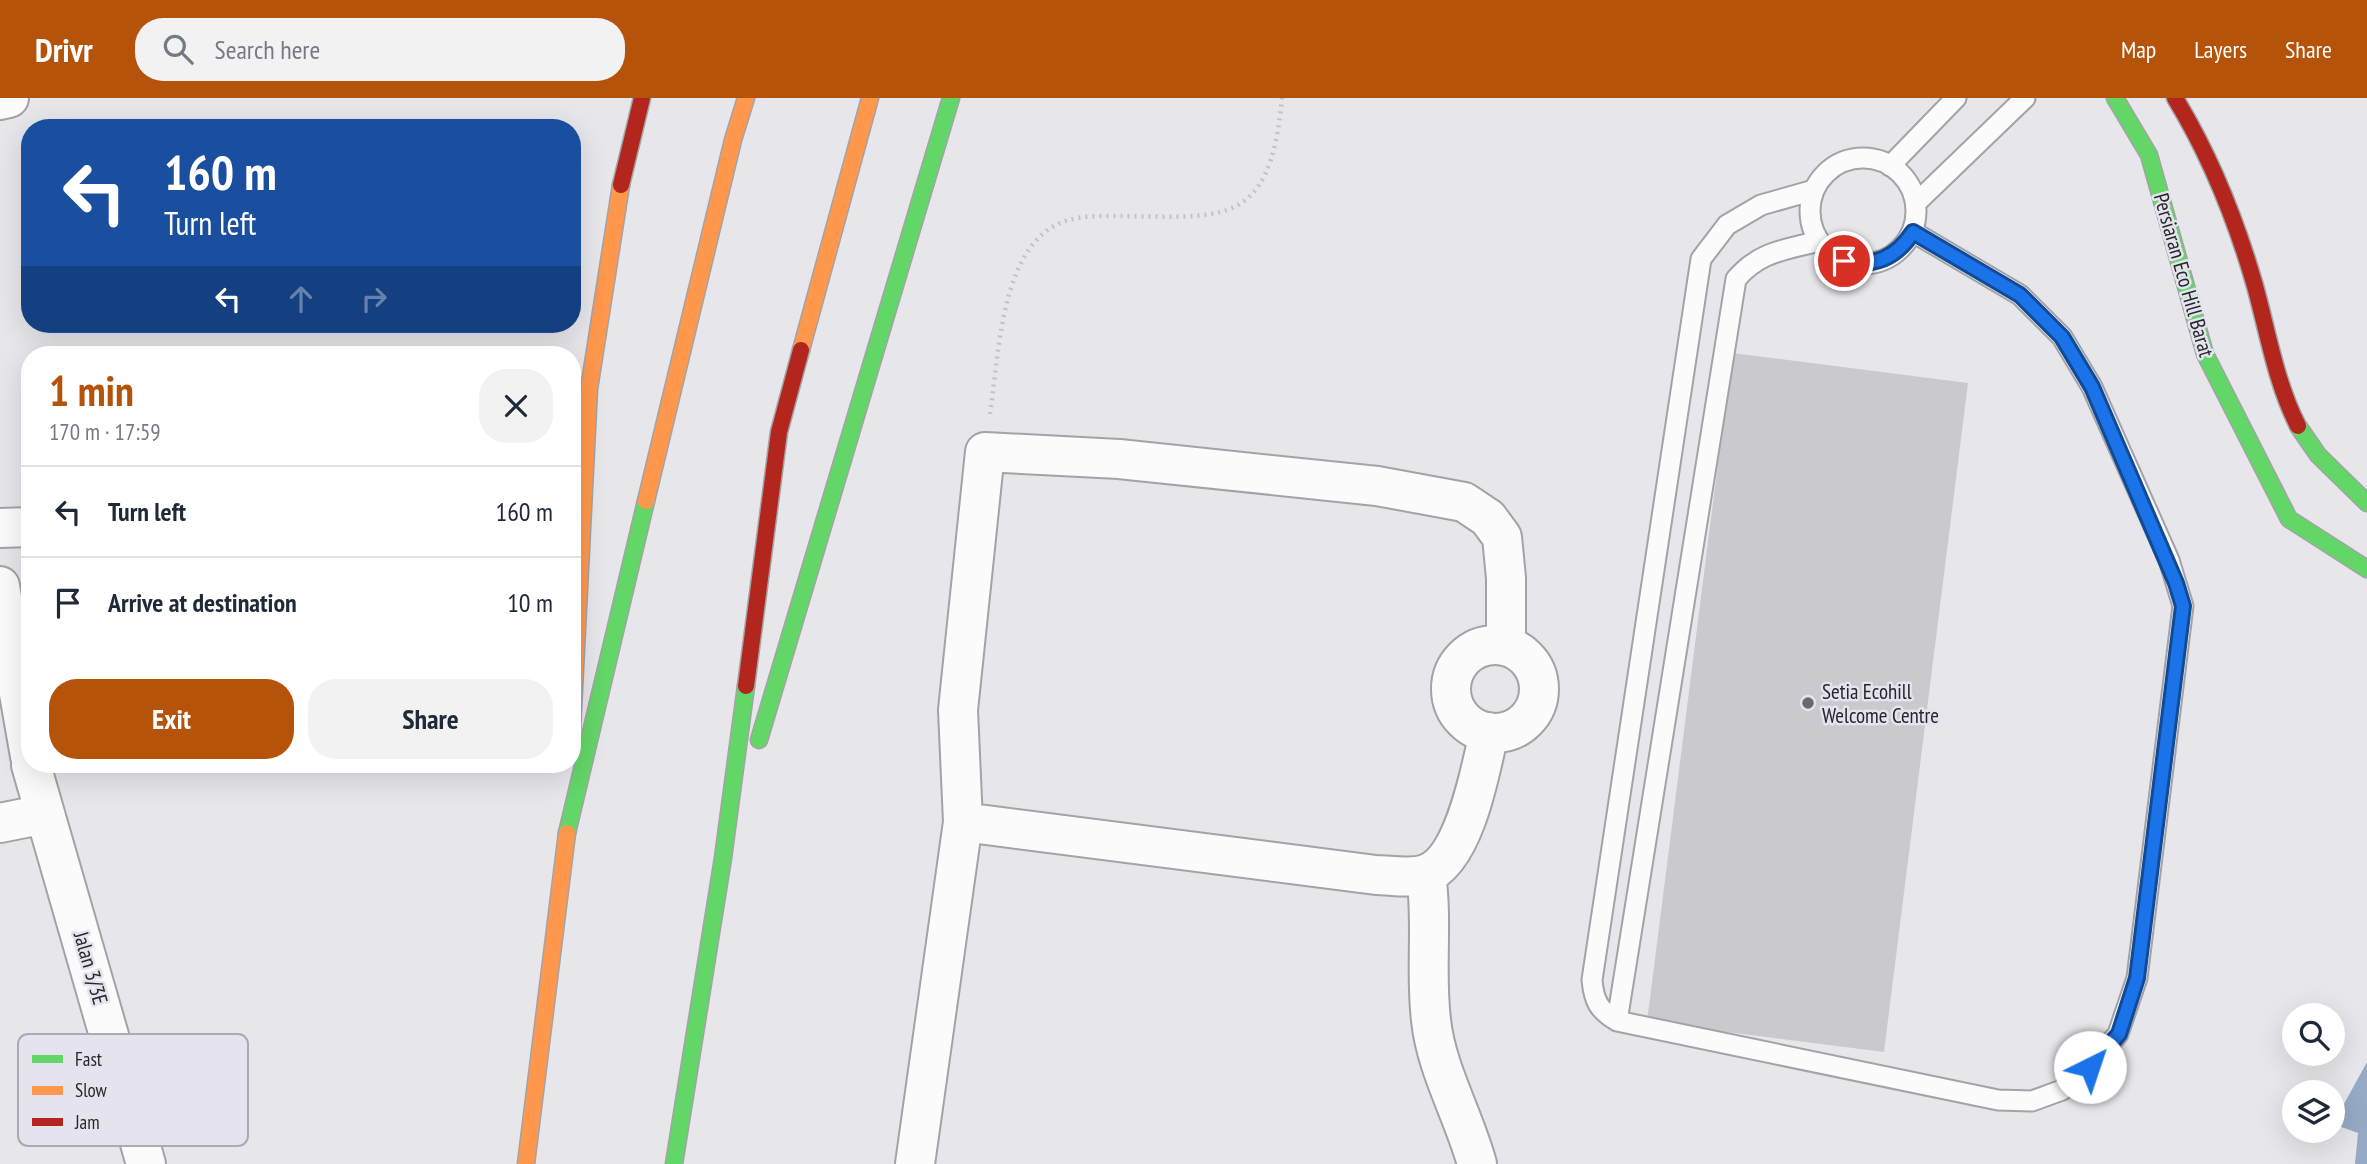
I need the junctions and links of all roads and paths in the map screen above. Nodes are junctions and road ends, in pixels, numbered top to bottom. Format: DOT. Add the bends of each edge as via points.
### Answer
graph roads {
  1 [pos="9,98"];
  2 [pos="642,98"];
  3 [pos="746,98"];
  4 [pos="870,98"];
  5 [pos="951,98"];
  6 [pos="1282,98"];
  7 [pos="1956,98"];
  8 [pos="2025,98"];
  9 [pos="2115,98"];
  10 [pos="2175,98"];
  11 [pos="0,100"];
  12 [pos="1890,166"];
  13 [pos="1814,190"];
  14 [pos="1916,203"];
  15 [pos="1913,232"];
  16 [pos="1819,241"];
  17 [pos="985,452"];
  18 [pos="2367,503"];
  19 [pos="21,527"];
  20 [pos="0,528"];
  21 [pos="581,549"];
  22 [pos="2367,569"];
  23 [pos="0,586"];
  24 [pos="1506,646"];
  25 [pos="21,707"];
  26 [pos="1489,732"];
  27 [pos="33,773"];
  28 [pos="570,773"];
  29 [pos="45,814"];
  30 [pos="963,822"];
  31 [pos="0,824"];
  32 [pos="568,828"];
  33 [pos="723,858"];
  34 [pos="1426,874"];
  35 [pos="1618,1021"];
  36 [pos="108,1034"];
  37 [pos="141,1146"];
  38 [pos="146,1164"];
  39 [pos="526,1164"];
  40 [pos="674,1164"];
  41 [pos="915,1164"];
  42 [pos="1477,1164"];
  1 -- 11 [label="street"];
  2 -- 21 [label="street" via="622,170 589,389"];
  3 -- 32 [label="street"];
  4 -- 33 [label="street" via="779,432"];
  5 -- 33 [label="street"];
  6 -- 17 [label="path" via="1270,159 1255,193 1245,202 1211,216 1083,216 1058,224 1032,246 1006,305"];
  7 -- 12 [label="lane"];
  8 -- 14 [label="lane"];
  9 -- 22 [label="street, Persiaran Eco Hill Barat" via="2149,155 2205,354 2289,519"];
  10 -- 18 [label="street" via="2197,131 2231,213 2285,392 2303,436"];
  12 -- 13 [label="lane" via="1874,159 1838,164"];
  12 -- 14 [label="lane" via="1903,176"];
  13 -- 16 [label="lane" via="1811,225"];
  13 -- 35 [label="lane" via="1760,205 1727,225 1701,259 1592,980 1594,1000 1602,1012"];
  14 -- 15 [label="lane"];
  15 -- 16 [label="lane" via="1891,256 1861,264 1830,253"];
  15 -- 35 [label="lane" via="2020,295 2062,337 2092,387 2169,560 2183,606 2137,978 2119,1034 2062,1090 2032,1101 2009,1101"];
  16 -- 35 [label="lane" via="1762,256 1736,279"];
  17 -- 24 [label="street" via="1132,460 1377,486 1464,502 1489,518 1502,537"];
  17 -- 30 [label="street" via="958,710"];
  19 -- 20 [label="street"];
  23 -- 25 [label="street, Jalan 3/3E"];
  24 -- 26 [label="street" via="1531,663 1540,692 1527,721 1514,729"];
  24 -- 26 [label="street" via="1490,644 1469,653 1454,670 1450,685 1458,715 1469,726"];
  26 -- 34 [label="street" via="1460,834 1450,853"];
  27 -- 29 [label="street, Jalan 3/3E"];
  28 -- 32 [label="street"];
  29 -- 31 [label="street"];
  29 -- 36 [label="street, Jalan 3/3E"];
  30 -- 34 [label="street" via="1376,875"];
  30 -- 41 [label="street"];
  32 -- 39 [label="street"];
  33 -- 40 [label="street"];
  34 -- 42 [label="street" via="1431,911 1430,1019 1436,1049"];
  37 -- 38 [label="street, Jalan 3/3E"];
}
